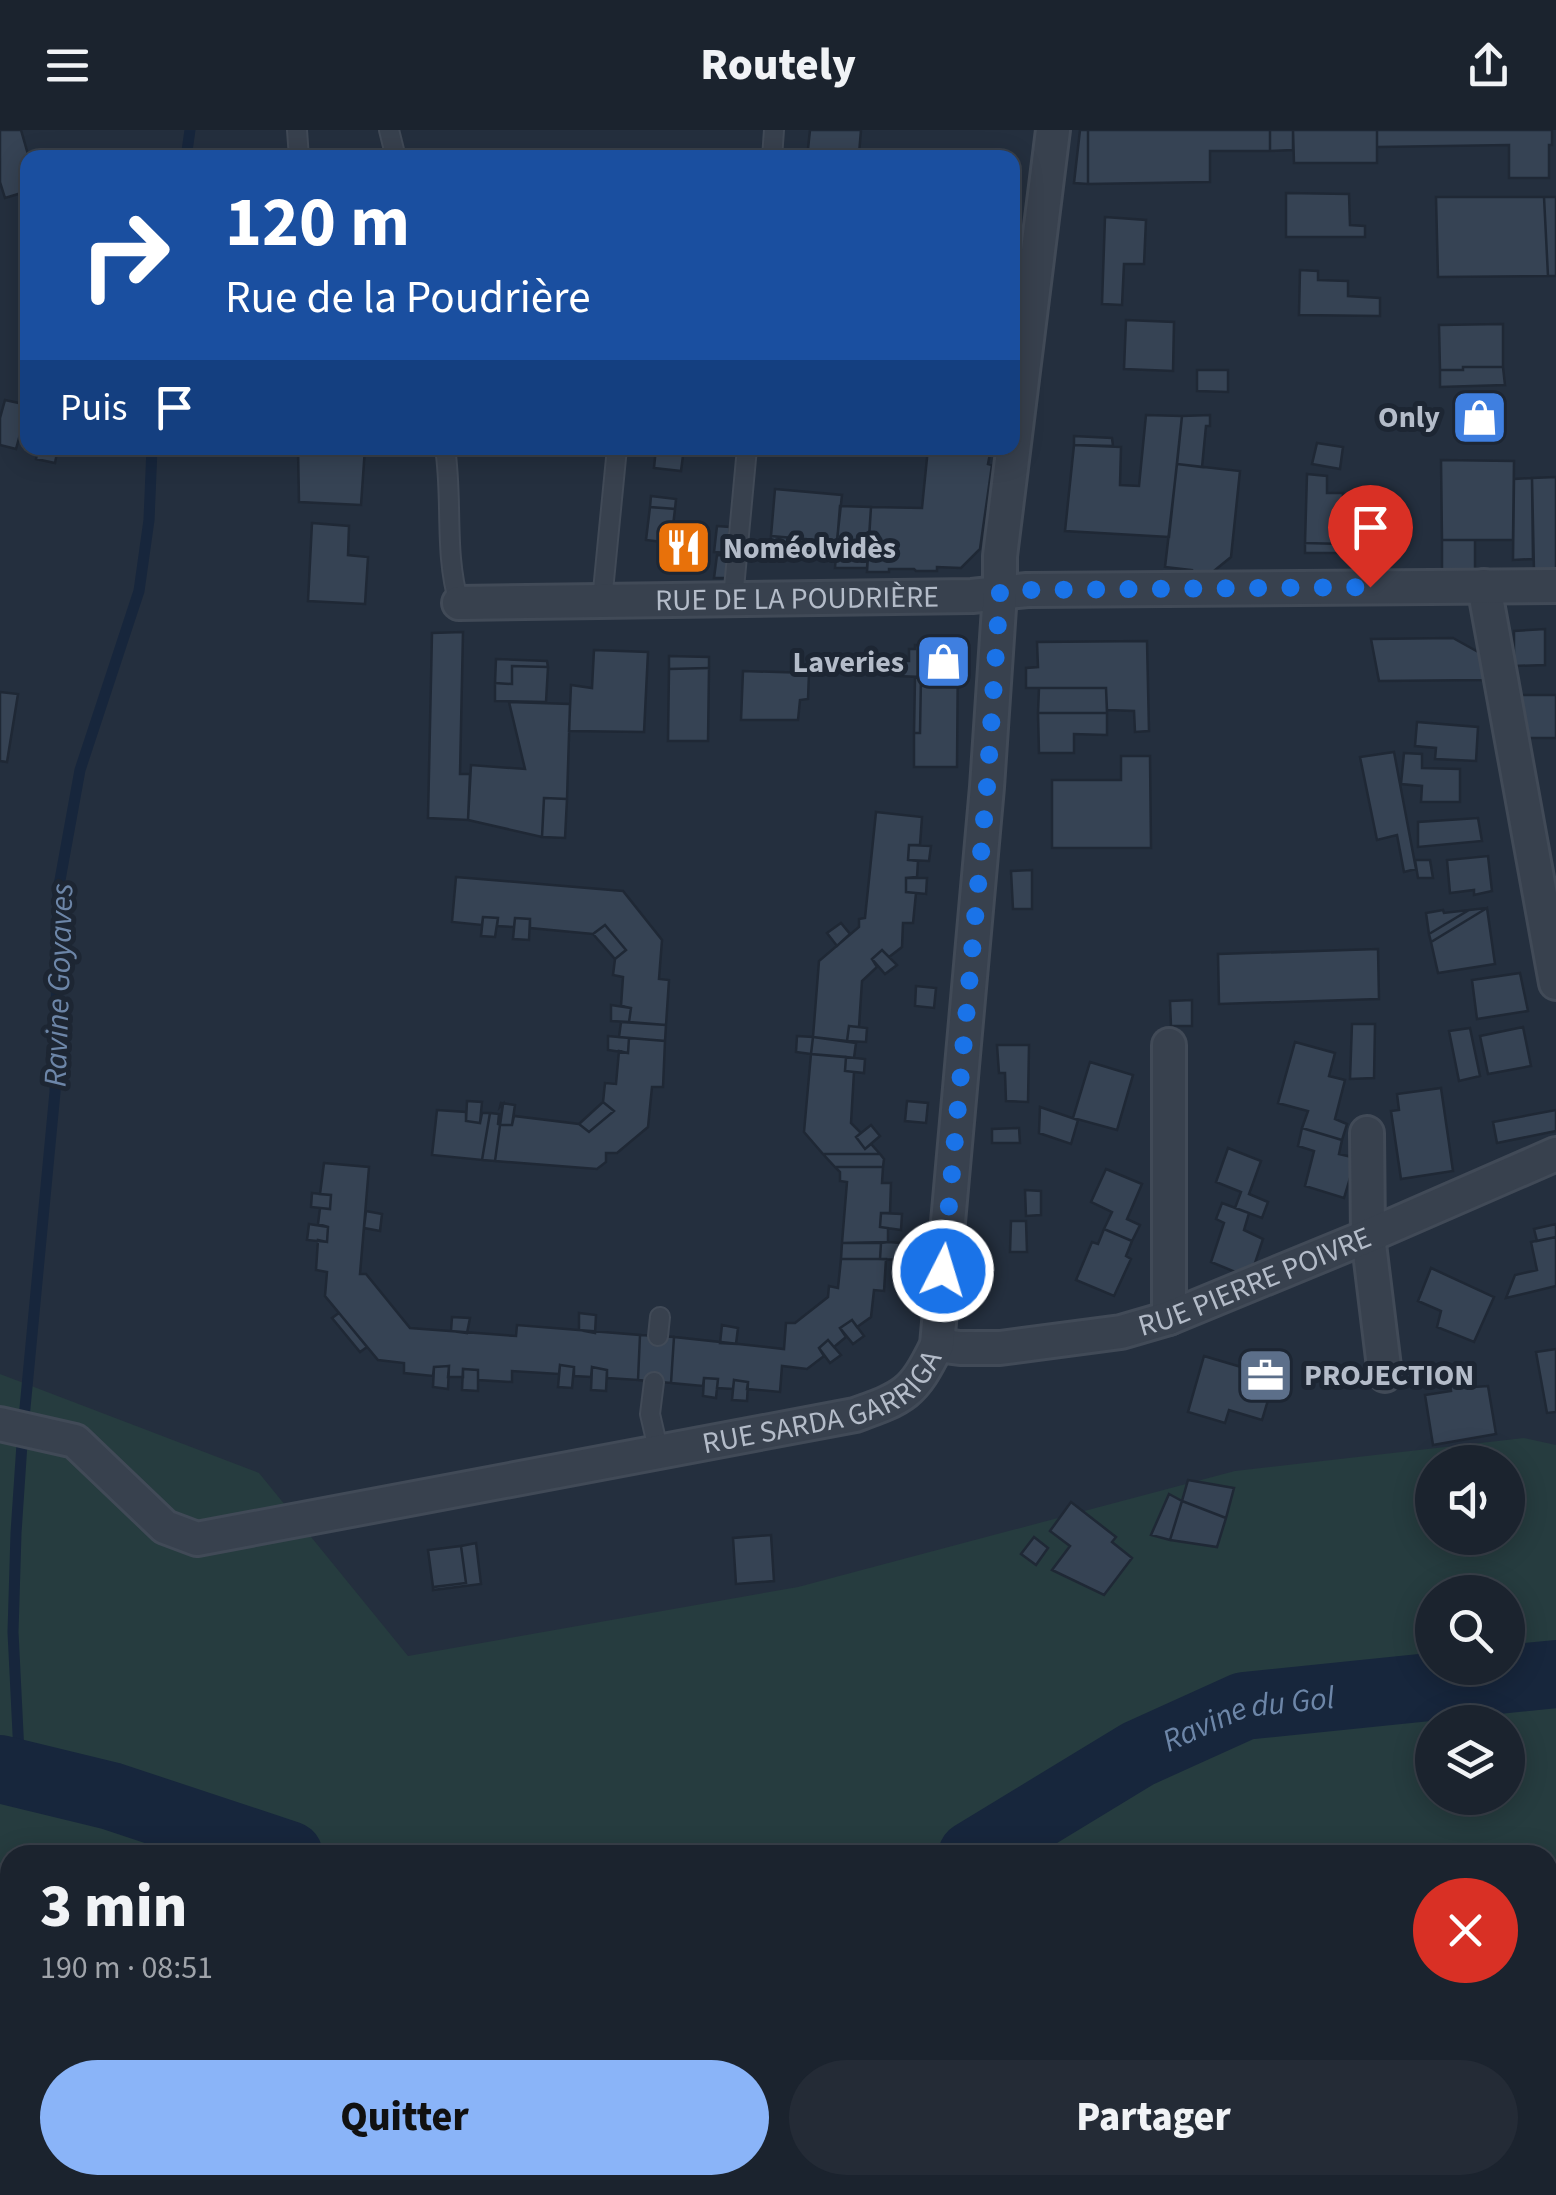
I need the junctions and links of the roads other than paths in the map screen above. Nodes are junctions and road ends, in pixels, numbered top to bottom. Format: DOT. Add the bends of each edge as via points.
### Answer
graph roads {
  1 [pos="1053,130"];
  2 [pos="1020,395"];
  3 [pos="446,455"];
  4 [pos="617,455"];
  5 [pos="746,455"];
  6 [pos="1013,455"];
  7 [pos="1484,586"];
  8 [pos="1556,586"];
  9 [pos="1000,592"];
  10 [pos="733,599"];
  11 [pos="602,601"];
  12 [pos="459,603"];
  13 [pos="1556,983"];
  14 [pos="1168,1045"];
  15 [pos="1367,1133"];
  16 [pos="1556,1154"];
  17 [pos="1368,1236"];
  18 [pos="1169,1318"];
  19 [pos="936,1345"];
  20 [pos="1385,1375"];
  21 [pos="654,1382"];
  22 [pos="0,1424"];
  23 [pos="659,1454"];
  1 -- 2 [label="street, RUE SARDA GARRIGA"];
  3 -- 12 [label="lane"];
  4 -- 11 [label="lane"];
  5 -- 10 [label="lane"];
  6 -- 9 [label="street, RUE SARDA GARRIGA"];
  7 -- 8 [label="street, RUE DE LA POUDRIÈRE"];
  7 -- 9 [label="street, RUE DE LA POUDRIÈRE"];
  7 -- 13 [label="street"];
  9 -- 10 [label="street, RUE DE LA POUDRIÈRE"];
  9 -- 19 [label="street, RUE SARDA GARRIGA"];
  10 -- 11 [label="street, RUE DE LA POUDRIÈRE"];
  11 -- 12 [label="street, RUE DE LA POUDRIÈRE"];
  14 -- 18 [label="street"];
  15 -- 17 [label="street"];
  16 -- 17 [label="street, RUE PIERRE POIVRE"];
  17 -- 18 [label="street, RUE PIERRE POIVRE"];
  17 -- 20 [label="street"];
  18 -- 19 [label="street, RUE PIERRE POIVRE" via="1121,1332 1000,1348"];
  19 -- 23 [label="street, RUE SARDA GARRIGA" via="917,1382 897,1400 855,1415"];
  21 -- 23 [label="lane" via="650,1414"];
  22 -- 23 [label="street, RUE SARDA GARRIGA" via="75,1441 165,1527 197,1539"];
}
